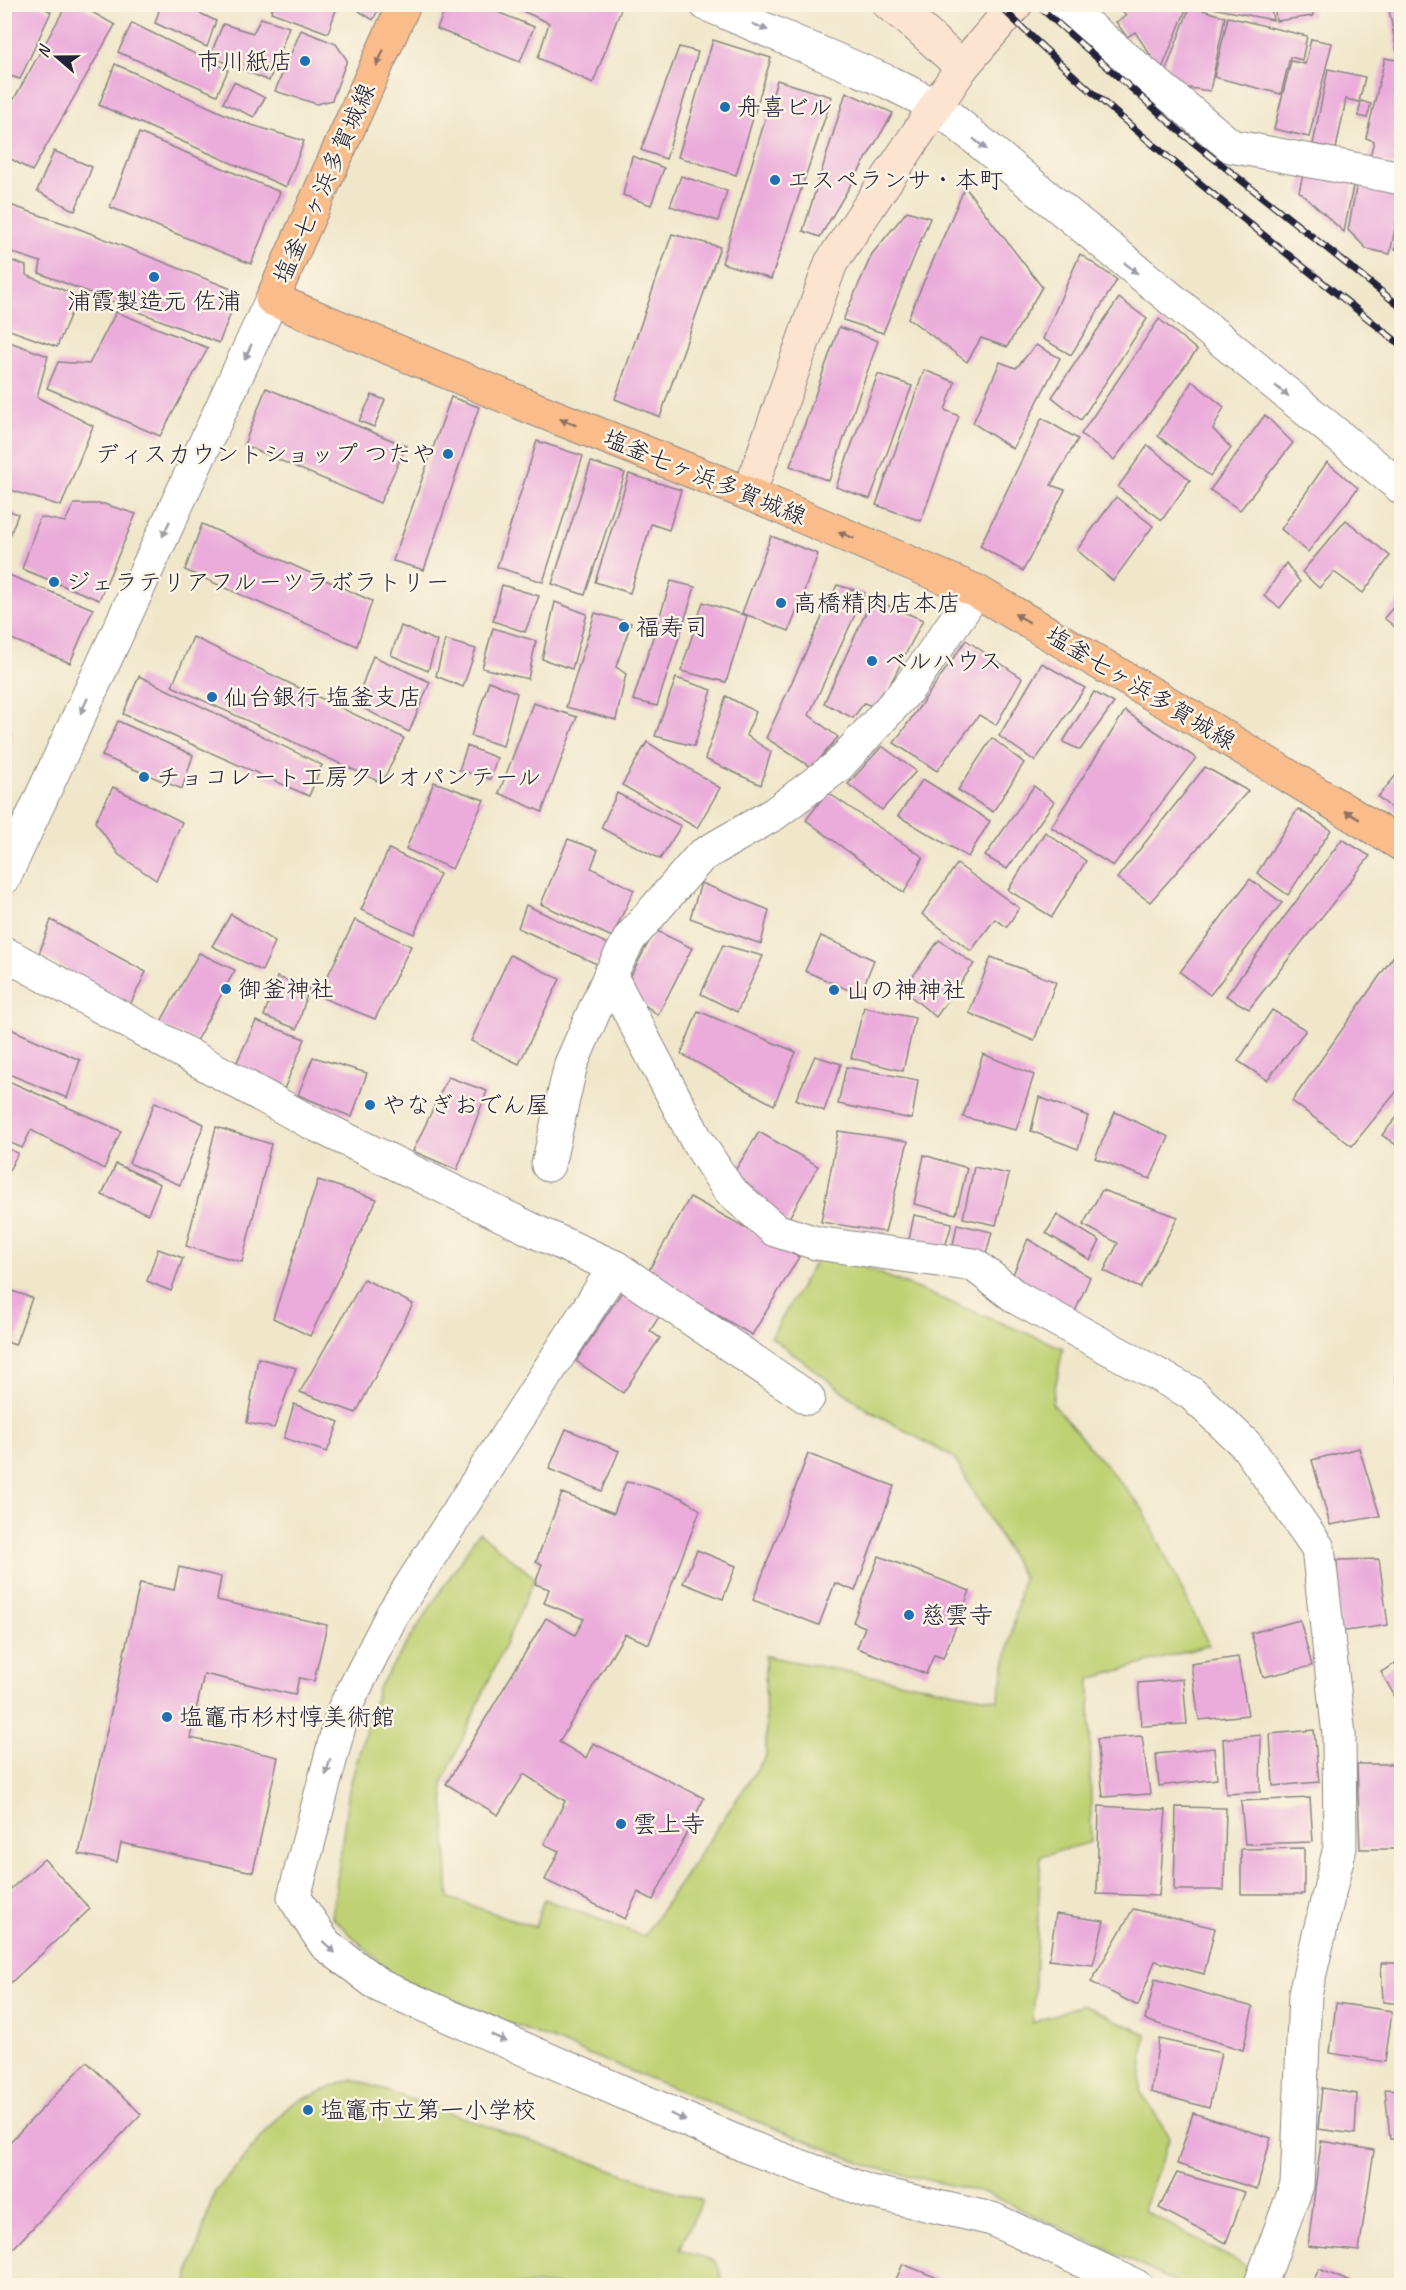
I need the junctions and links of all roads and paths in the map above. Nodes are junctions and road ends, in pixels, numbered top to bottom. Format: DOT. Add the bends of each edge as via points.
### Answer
graph roads {
  1 [pos="404,4"];
  2 [pos="706,4"];
  3 [pos="889,4"];
  4 [pos="1016,4"];
  5 [pos="1061,4"];
  6 [pos="962,67"];
  7 [pos="936,106"];
  8 [pos="1401,178"];
  9 [pos="272,299"];
  10 [pos="1401,488"];
  11 [pos="749,494"];
  12 [pos="976,591"];
  13 [pos="1401,845"];
  14 [pos="4,878"];
  15 [pos="4,953"];
  16 [pos="610,975"];
  17 [pos="548,1165"];
  18 [pos="615,1266"];
  19 [pos="808,1398"];
  20 [pos="1136,2286"];
  21 [pos="1260,2286"];
  1 -- 9 [label="main road, 塩釜七ヶ浜多賀城線, one-way"];
  2 -- 7 [label="street, one-way"];
  3 -- 6 [label="street"];
  4 -- 6 [label="street"];
  5 -- 8 [label="street" via="1231,146"];
  6 -- 7 [label="street"];
  7 -- 10 [label="street, one-way"];
  7 -- 11 [label="street" via="831,263"];
  11 -- 9 [label="main road, 塩釜七ヶ浜多賀城線, one-way"];
  9 -- 14 [label="street, one-way"];
  12 -- 11 [label="main road, 塩釜七ヶ浜多賀城線, one-way"];
  13 -- 12 [label="main road, 塩釜七ヶ浜多賀城線, one-way"];
  12 -- 16 [label="street" via="908,689 838,766 774,814 701,856 630,938"];
  15 -- 18 [label="street" via="308,1121"];
  16 -- 17 [label="street" via="571,1064"];
  16 -- 21 [label="street" via="696,1139 729,1190 775,1230 816,1243 974,1265 1017,1298 1191,1393 1247,1446 1318,1548 1339,1735 1340,1847 1305,1994 1297,2185"];
  18 -- 19 [label="street"];
  18 -- 20 [label="street, one-way" via="392,1615 343,1711 294,1897 325,1944 380,1986 746,2146 867,2191 992,2219"];
}
